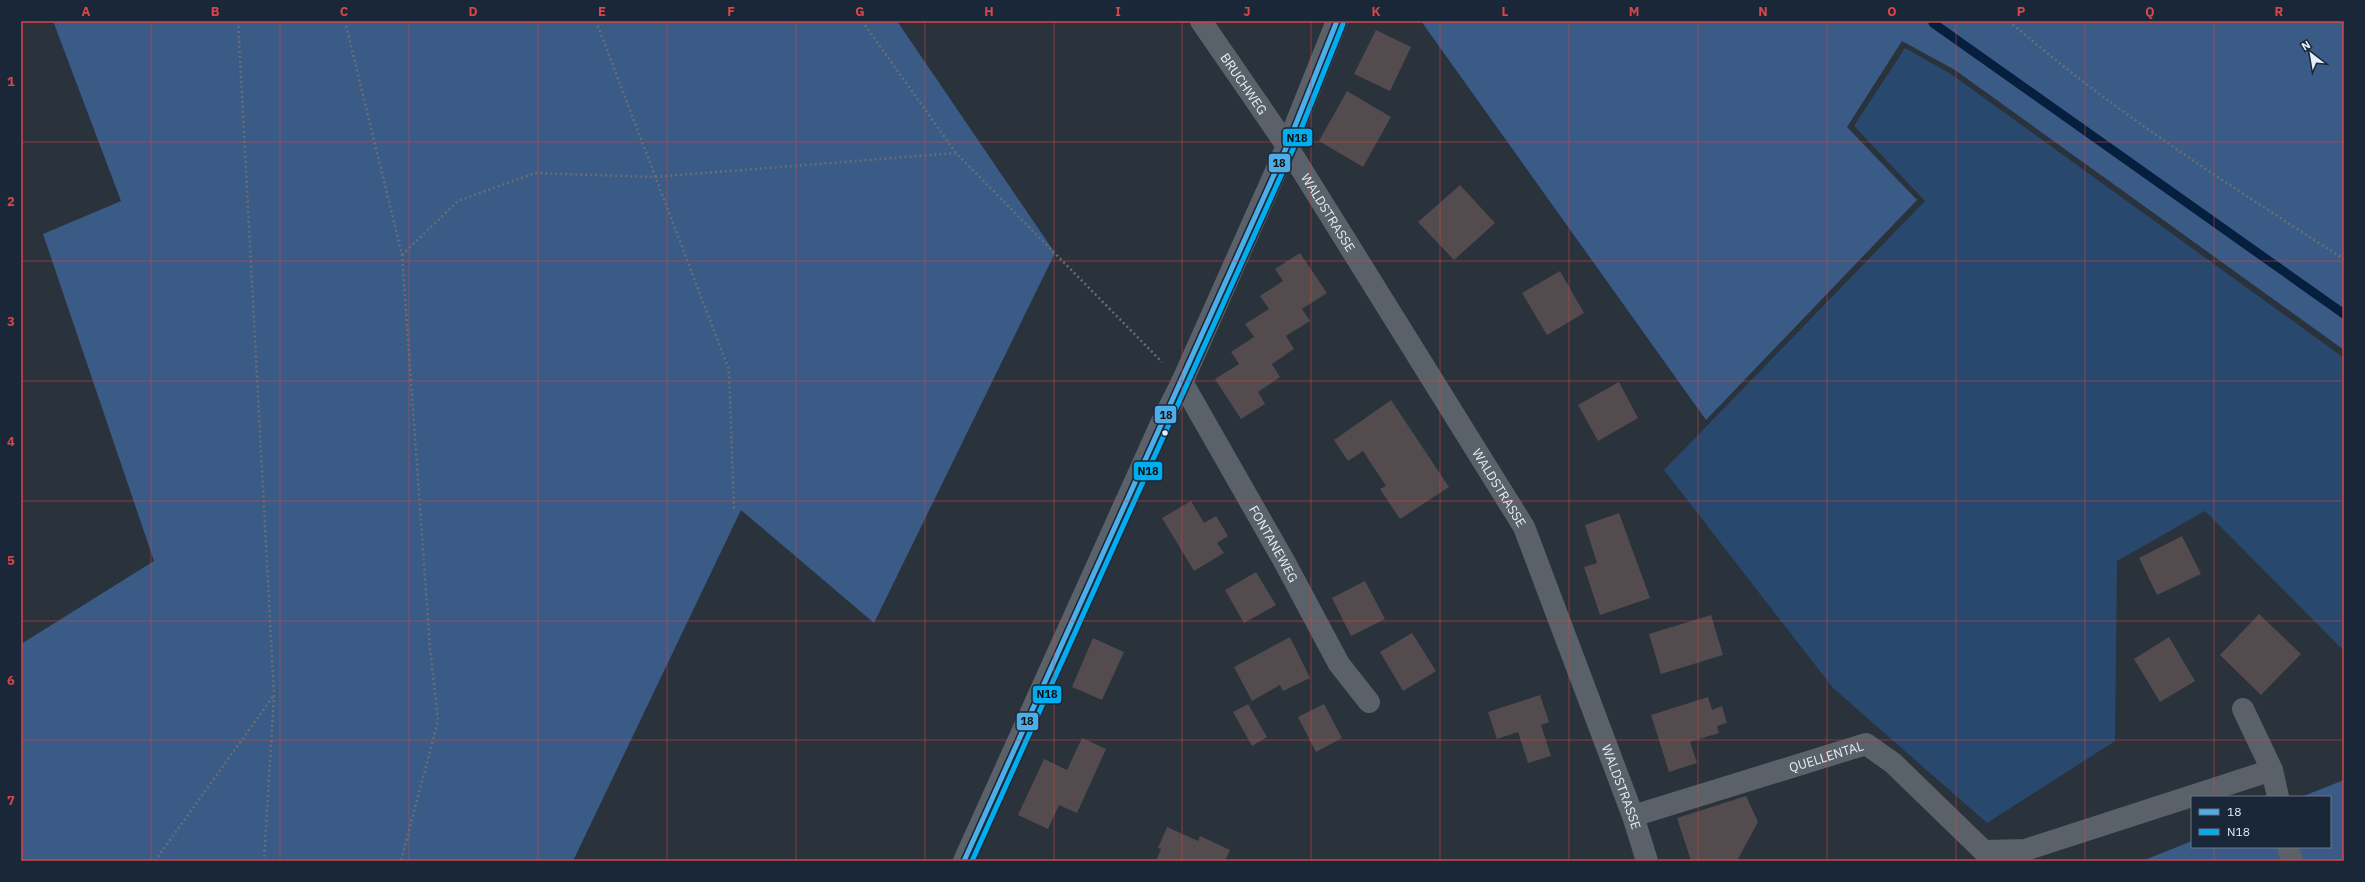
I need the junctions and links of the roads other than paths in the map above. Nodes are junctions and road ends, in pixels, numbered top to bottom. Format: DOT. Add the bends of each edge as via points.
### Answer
graph roads {
  1 [pos="1201,21"];
  2 [pos="1337,21"];
  3 [pos="1287,146"];
  4 [pos="1182,382"];
  5 [pos="1369,702"];
  6 [pos="2243,709"];
  7 [pos="2272,770"];
  8 [pos="2191,796"];
  9 [pos="2192,796"];
  10 [pos="2278,796"];
  11 [pos="1633,816"];
  12 [pos="2288,848"];
  13 [pos="1990,856"];
  14 [pos="964,861"];
  15 [pos="1647,861"];
  16 [pos="2292,861"];
  1 -- 3 [label="street, BRUCHWEG"];
  2 -- 3 [label="street"];
  3 -- 4 [label="street"];
  3 -- 11 [label="street, WALDSTRASSE" via="1524,527"];
  4 -- 5 [label="street, FONTANEWEG" via="1284,561 1338,664"];
  4 -- 14 [label="street"];
  6 -- 7 [label="street"];
  7 -- 9 [label="street, QUELLENTAL"];
  7 -- 10 [label="street"];
  8 -- 13 [label="street, QUELLENTAL" via="2025,850"];
  11 -- 13 [label="street, QUELLENTAL" via="1866,744 1893,763"];
  11 -- 15 [label="street, WALDSTRASSE"];
  12 -- 16 [label="street"];
}
